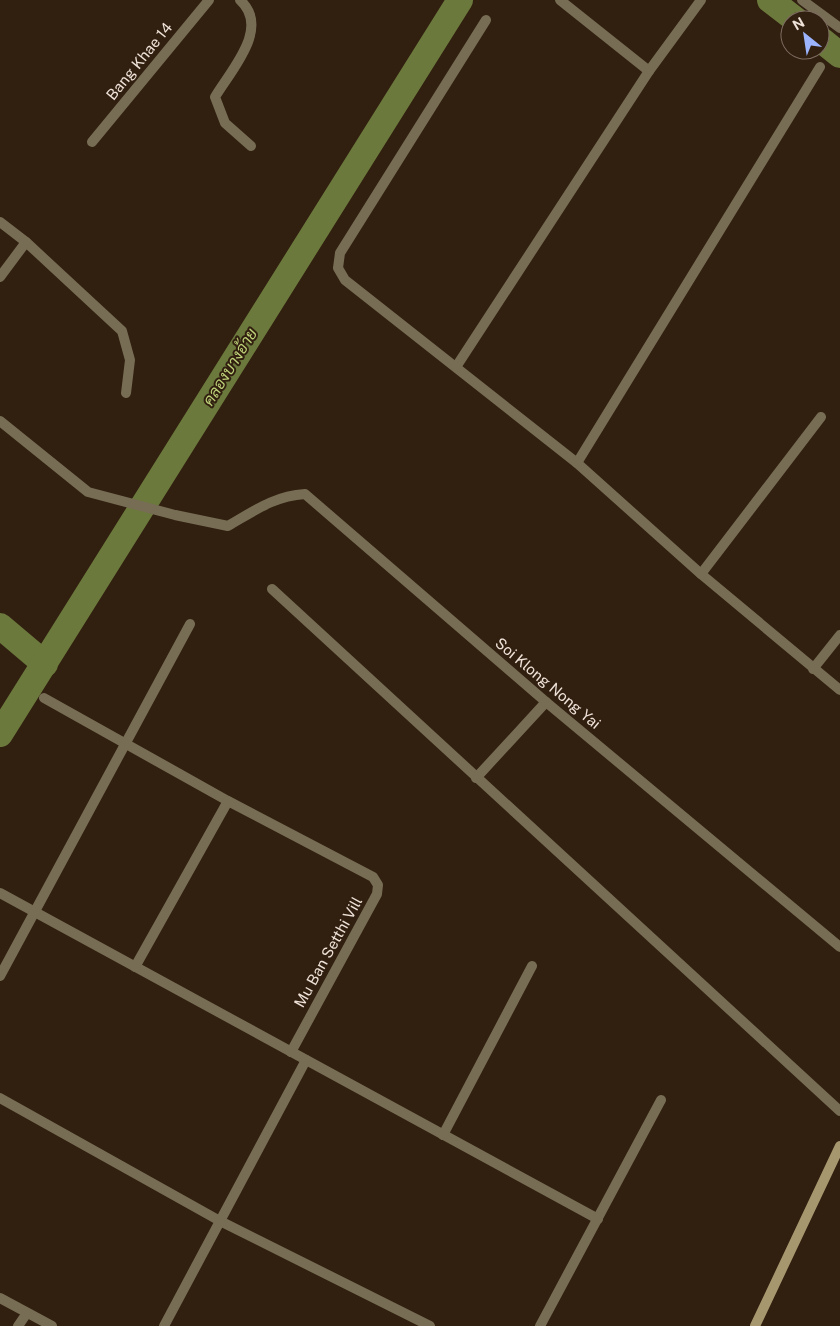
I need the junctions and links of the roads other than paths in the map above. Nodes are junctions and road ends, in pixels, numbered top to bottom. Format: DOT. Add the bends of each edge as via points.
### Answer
graph roads {
  1 [pos="209,0"];
  2 [pos="240,0"];
  3 [pos="560,0"];
  4 [pos="701,0"];
  5 [pos="802,0"];
  6 [pos="486,20"];
  7 [pos="840,28"];
  8 [pos="820,67"];
  9 [pos="649,71"];
  10 [pos="92,142"];
  11 [pos="251,146"];
  12 [pos="0,222"];
  13 [pos="26,242"];
  14 [pos="0,277"];
  15 [pos="456,367"];
  16 [pos="126,393"];
  17 [pos="821,417"];
  18 [pos="0,421"];
  19 [pos="577,463"];
  20 [pos="700,574"];
  21 [pos="272,589"];
  22 [pos="190,624"];
  23 [pos="840,635"];
  24 [pos="813,669"];
  25 [pos="840,690"];
  26 [pos="44,698"];
  27 [pos="546,702"];
  28 [pos="126,745"];
  29 [pos="476,778"];
  30 [pos="228,801"];
  31 [pos="0,893"];
  32 [pos="34,912"];
  33 [pos="840,947"];
  34 [pos="532,966"];
  35 [pos="135,967"];
  36 [pos="0,976"];
  37 [pos="291,1052"];
  38 [pos="306,1060"];
  39 [pos="0,1098"];
  40 [pos="661,1100"];
  41 [pos="840,1111"];
  42 [pos="443,1135"];
  43 [pos="840,1146"];
  44 [pos="598,1219"];
  45 [pos="220,1221"];
  46 [pos="0,1298"];
  47 [pos="27,1313"];
  48 [pos="18,1326"];
  49 [pos="52,1326"];
  50 [pos="164,1326"];
  51 [pos="430,1326"];
  52 [pos="540,1326"];
  53 [pos="755,1326"];
  1 -- 10 [label="street, Bang Khae 14"];
  2 -- 11 [label="street" via="253,21 250,39 215,97 225,122"];
  3 -- 9 [label="street"];
  4 -- 9 [label="street"];
  5 -- 7 [label="street"];
  6 -- 15 [label="street" via="340,253 338,268 345,280"];
  8 -- 19 [label="street"];
  9 -- 15 [label="street"];
  12 -- 13 [label="street"];
  13 -- 14 [label="street"];
  13 -- 16 [label="street" via="122,331 130,360"];
  15 -- 19 [label="street"];
  17 -- 20 [label="street"];
  18 -- 27 [label="street, Soi Klong Nong Yai" via="88,492 175,515 228,526 286,495 304,494"];
  19 -- 20 [label="street"];
  20 -- 24 [label="street"];
  21 -- 29 [label="street"];
  22 -- 28 [label="street"];
  23 -- 24 [label="street"];
  24 -- 25 [label="street"];
  26 -- 28 [label="street, Mu Ban Setthi Vill"];
  27 -- 29 [label="street"];
  27 -- 33 [label="street, Soi Klong Nong Yai"];
  28 -- 30 [label="street, Mu Ban Setthi Vill"];
  28 -- 32 [label="street"];
  29 -- 41 [label="street"];
  30 -- 35 [label="street"];
  30 -- 37 [label="street, Mu Ban Setthi Vill" via="373,877 378,885 377,894"];
  31 -- 32 [label="street"];
  32 -- 35 [label="street"];
  32 -- 36 [label="street"];
  34 -- 42 [label="street"];
  35 -- 37 [label="street"];
  37 -- 38 [label="street"];
  38 -- 42 [label="street"];
  38 -- 45 [label="street"];
  39 -- 45 [label="street"];
  40 -- 44 [label="street"];
  42 -- 44 [label="street"];
  43 -- 53 [label="street"];
  44 -- 52 [label="street"];
  45 -- 50 [label="street"];
  45 -- 51 [label="street"];
  46 -- 47 [label="street"];
  47 -- 48 [label="street"];
  47 -- 49 [label="street"];
}
